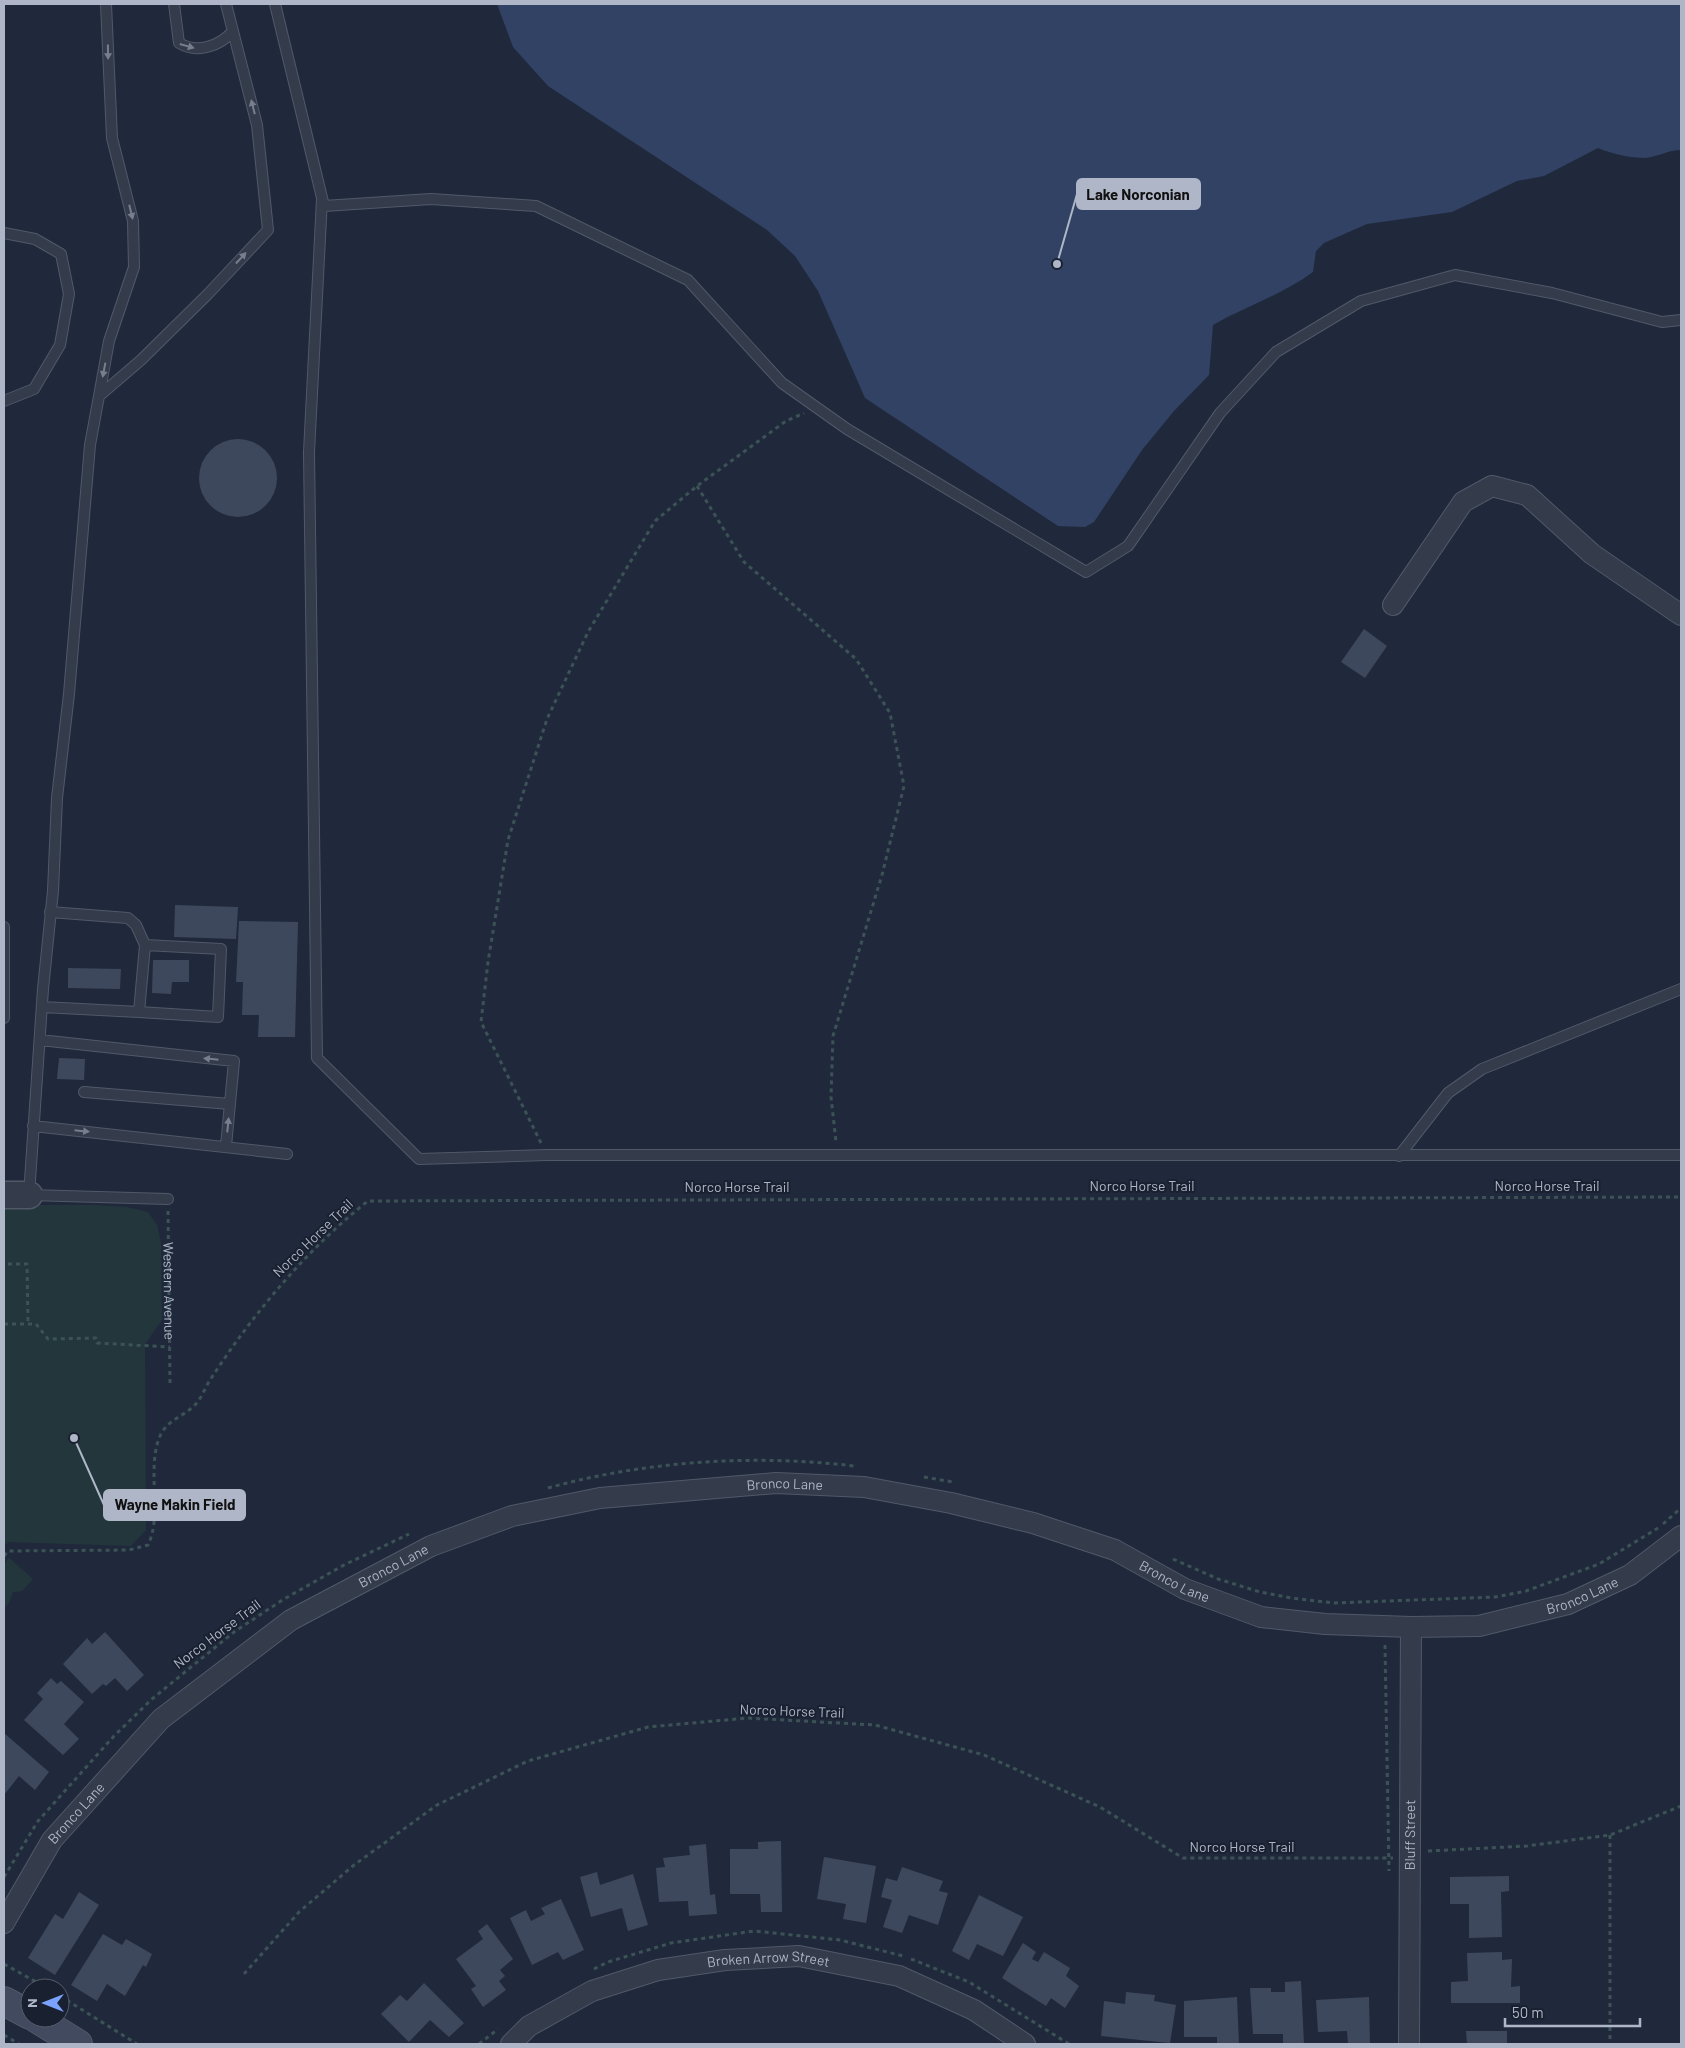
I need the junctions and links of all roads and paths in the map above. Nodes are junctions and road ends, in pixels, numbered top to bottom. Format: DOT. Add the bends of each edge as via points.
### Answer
graph roads {
  1 [pos="106,4"];
  2 [pos="174,4"];
  3 [pos="226,4"];
  4 [pos="275,4"];
  5 [pos="233,31"];
  6 [pos="322,199"];
  7 [pos="4,232"];
  8 [pos="1681,320"];
  9 [pos="98,396"];
  10 [pos="4,401"];
  11 [pos="817,408"];
  12 [pos="697,486"];
  13 [pos="1394,605"];
  14 [pos="1681,615"];
  15 [pos="50,912"];
  16 [pos="4,927"];
  17 [pos="145,945"];
  18 [pos="1681,989"];
  19 [pos="42,1007"];
  20 [pos="139,1012"];
  21 [pos="4,1018"];
  22 [pos="40,1040"];
  23 [pos="84,1092"];
  24 [pos="230,1104"];
  25 [pos="33,1126"];
  26 [pos="226,1146"];
  27 [pos="287,1154"];
  28 [pos="546,1155"];
  29 [pos="1681,1155"];
  30 [pos="838,1156"];
  31 [pos="1399,1156"];
  32 [pos="4,1195"];
  33 [pos="30,1195"];
  34 [pos="1681,1196"];
  35 [pos="168,1199"];
  36 [pos="8,1264"];
  37 [pos="4,1324"];
  38 [pos="28,1324"];
  39 [pos="170,1347"];
  40 [pos="170,1383"];
  41 [pos="861,1467"];
  42 [pos="920,1476"];
  43 [pos="955,1483"];
  44 [pos="545,1488"];
  45 [pos="1681,1508"];
  46 [pos="418,1530"];
  47 [pos="1681,1536"];
  48 [pos="4,1556"];
  49 [pos="1166,1556"];
  50 [pos="1384,1602"];
  51 [pos="1384,1626"];
  52 [pos="1412,1627"];
  53 [pos="1681,1806"];
  54 [pos="1610,1835"];
  55 [pos="1410,1852"];
  56 [pos="1389,1859"];
  57 [pos="4,1877"];
  58 [pos="1389,1878"];
  59 [pos="4,1923"];
  60 [pos="4,1964"];
  61 [pos="244,1974"];
  62 [pos="29,1978"];
  63 [pos="4,2001"];
  64 [pos="70,2002"];
  65 [pos="20,2010"];
  66 [pos="52,2028"];
  67 [pos="4,2035"];
  68 [pos="18,2044"];
  69 [pos="78,2044"];
  70 [pos="137,2044"];
  71 [pos="511,2044"];
  72 [pos="1025,2044"];
  73 [pos="1409,2044"];
  74 [pos="1610,2044"];
  1 -- 9 [label="lane, one-way" via="112,138 133,221 134,267 109,340"];
  2 -- 5 [label="lane, one-way" via="179,43 186,48 220,44"];
  3 -- 5 [label="lane"];
  4 -- 6 [label="lane"];
  9 -- 5 [label="lane, one-way" via="142,360 268,230 257,125"];
  6 -- 11 [label="lane" via="324,206 431,199 536,206 688,280 782,383"];
  6 -- 28 [label="lane" via="309,452 317,1058 418,1159"];
  7 -- 10 [label="lane" via="35,239 61,254 68,294 60,345 34,389"];
  8 -- 11 [label="lane" via="1662,322 1552,292 1455,275 1361,301 1276,352 1220,413 1128,546 1086,572"];
  9 -- 15 [label="lane" via="90,445 57,798"];
  11 -- 12 [label="path" via="786,421"];
  12 -- 28 [label="path" via="655,521 588,632 547,719 508,840 481,1022"];
  12 -- 30 [label="path" via="744,562 856,659 890,713 904,786 882,875 833,1036 831,1097"];
  13 -- 14 [label="street" via="1462,502 1492,486 1527,495 1592,554"];
  15 -- 17 [label="lane" via="128,918 136,925"];
  15 -- 19 [label="lane"];
  16 -- 21 [label="lane"];
  17 -- 20 [label="lane"];
  17 -- 20 [label="lane" via="221,949 218,1017"];
  18 -- 31 [label="lane" via="1482,1069 1448,1093"];
  19 -- 20 [label="lane"];
  19 -- 22 [label="lane"];
  24 -- 22 [label="lane, one-way" via="234,1061"];
  22 -- 25 [label="lane"];
  23 -- 24 [label="lane"];
  26 -- 24 [label="lane, one-way"];
  25 -- 26 [label="lane, one-way"];
  25 -- 33 [label="lane"];
  26 -- 27 [label="lane"];
  28 -- 30 [label="lane"];
  29 -- 31 [label="lane"];
  30 -- 31 [label="lane"];
  32 -- 33 [label="street"];
  33 -- 35 [label="lane"];
  34 -- 48 [label="path, Norco Horse Trail" via="368,1201 301,1262 230,1350 198,1402 168,1424 160,1436 154,1476 153,1527 148,1545 130,1550 8,1551"];
  35 -- 39 [label="path, Western Avenue"];
  36 -- 38 [label="path" via="27,1264"];
  37 -- 38 [label="path"];
  38 -- 39 [label="path" via="36,1324 48,1339 96,1338 97,1343"];
  39 -- 40 [label="path, Western Avenue"];
  41 -- 44 [label="path" via="821,1462 718,1462 619,1473"];
  42 -- 43 [label="path"];
  45 -- 50 [label="path" via="1660,1526 1599,1564 1526,1591 1495,1598"];
  46 -- 57 [label="path, Norco Horse Trail" via="381,1546 284,1599 234,1632 159,1693 114,1736 38,1821"];
  47 -- 52 [label="street, Bronco Lane" via="1630,1576 1568,1604 1479,1626"];
  49 -- 50 [label="path" via="1218,1579 1260,1592 1334,1603"];
  50 -- 51 [label="path"];
  51 -- 52 [label="street, Bronco Lane"];
  51 -- 56 [label="path"];
  51 -- 59 [label="street, Bronco Lane" via="1261,1617 1185,1589 1115,1550 1033,1523 864,1487 776,1483 600,1498 512,1516 431,1546 291,1620 161,1719 52,1840"];
  52 -- 55 [label="street, Bluff Street"];
  53 -- 54 [label="path, Norco Horse Trail"];
  54 -- 55 [label="path, Norco Horse Trail" via="1527,1846"];
  54 -- 74 [label="path"];
  55 -- 56 [label="path, Norco Horse Trail"];
  55 -- 73 [label="street, Bluff Street"];
  56 -- 58 [label="path"];
  56 -- 61 [label="path, Norco Horse Trail" via="1183,1858 1100,1807 984,1755 875,1725 748,1718 648,1727 528,1761 437,1805 354,1865 299,1912"];
  60 -- 62 [label="path"];
  63 -- 65 [label="main road"];
  64 -- 70 [label="path"];
  66 -- 69 [label="main road"];
  67 -- 68 [label="path"];
  71 -- 72 [label="street, Broken Arrow Street" via="529,2026 592,1991 658,1970 725,1960 799,1956 899,1976 974,2010"];
}
